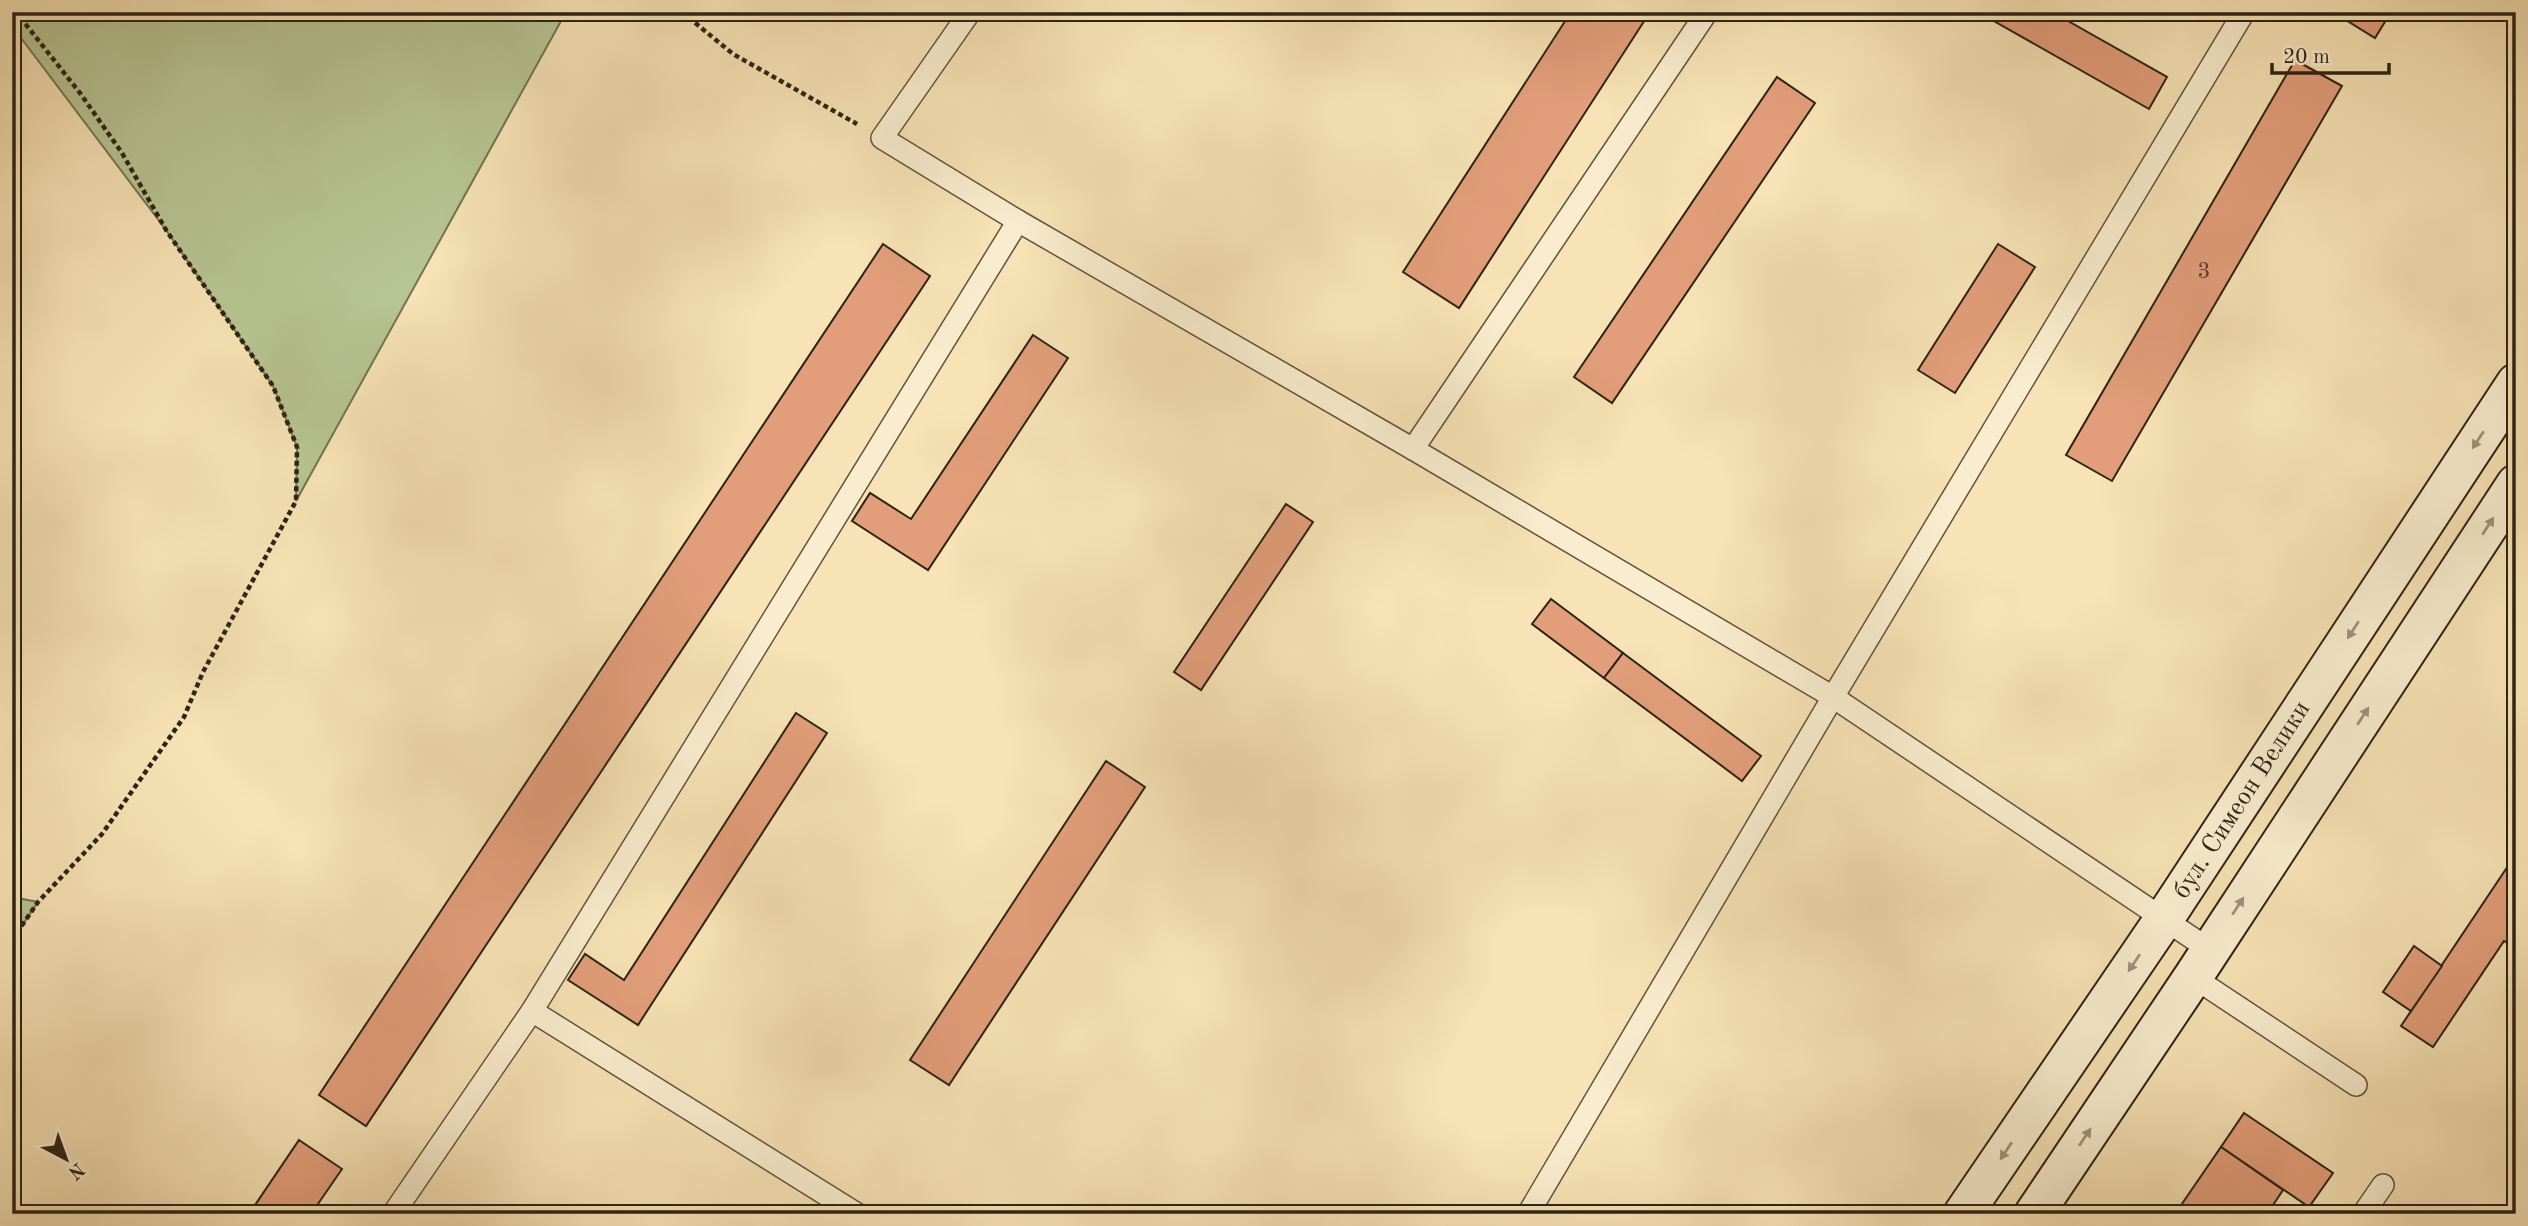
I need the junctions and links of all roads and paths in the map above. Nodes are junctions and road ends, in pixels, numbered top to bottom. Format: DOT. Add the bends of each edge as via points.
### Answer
graph roads {
  1 [pos="16,12"];
  2 [pos="682,12"];
  3 [pos="970,12"];
  4 [pos="1707,12"];
  5 [pos="2244,12"];
  6 [pos="882,138"];
  7 [pos="1018,220"];
  8 [pos="2516,383"];
  9 [pos="1412,449"];
  10 [pos="2516,484"];
  11 [pos="1833,698"];
  12 [pos="2164,919"];
  13 [pos="12,940"];
  14 [pos="2201,963"];
  15 [pos="531,1011"];
  16 [pos="2356,1085"];
  17 [pos="2383,1185"];
  18 [pos="393,1214"];
  19 [pos="857,1214"];
  20 [pos="1528,1214"];
  21 [pos="1963,1214"];
  22 [pos="2034,1214"];
  23 [pos="2363,1214"];
  1 -- 13 [label="path" via="122,153 166,230 274,386 298,447 296,502 203,672 184,717 102,834 38,902"];
  2 -- 6 [label="path" via="733,54"];
  3 -- 6 [label="lane"];
  4 -- 9 [label="lane"];
  5 -- 11 [label="lane"];
  6 -- 7 [label="lane"];
  7 -- 9 [label="lane"];
  7 -- 15 [label="lane"];
  8 -- 12 [label="main road, бул. Симеон Велики, one-way"];
  9 -- 11 [label="lane"];
  14 -- 10 [label="main road, бул. Симеон Велики, one-way"];
  11 -- 12 [label="lane"];
  11 -- 20 [label="lane"];
  12 -- 14 [label="lane"];
  12 -- 21 [label="main road, бул. Симеон Велики, one-way"];
  14 -- 16 [label="lane"];
  22 -- 14 [label="main road, бул. Симеон Велики, one-way"];
  15 -- 18 [label="lane"];
  15 -- 19 [label="lane"];
  17 -- 23 [label="lane"];
}
